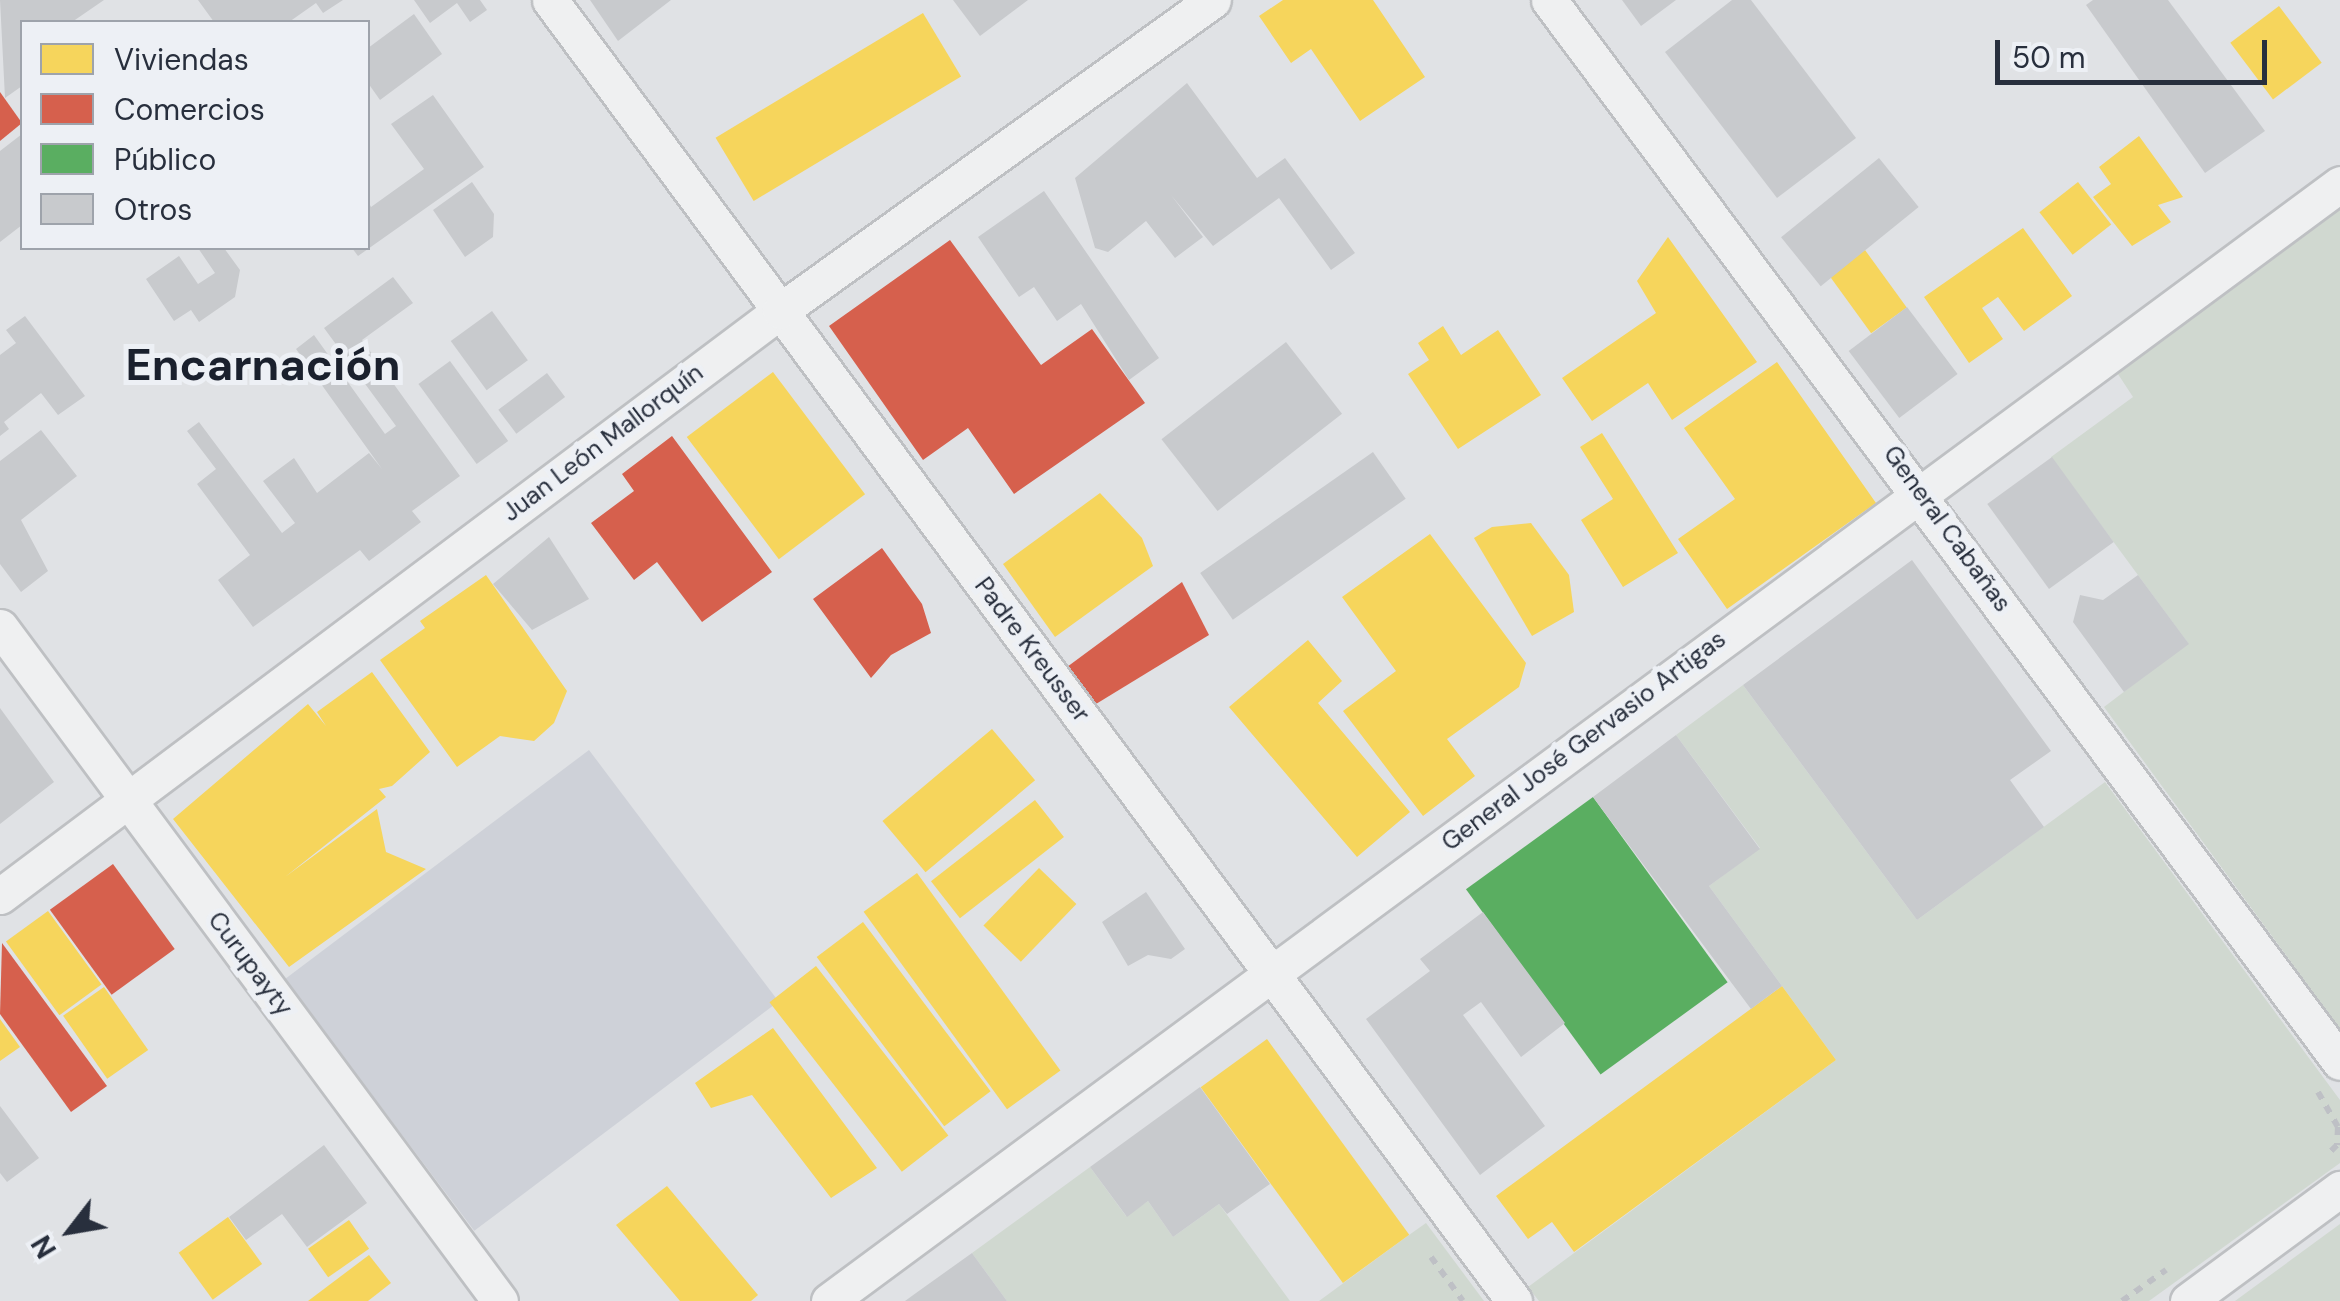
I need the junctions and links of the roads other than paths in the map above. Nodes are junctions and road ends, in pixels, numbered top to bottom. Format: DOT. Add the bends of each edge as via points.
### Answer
graph roads {
  1 [pos="550,0"];
  2 [pos="1213,0"];
  3 [pos="1548,0"];
  4 [pos="2340,184"];
  5 [pos="780,310"];
  6 [pos="1920,492"];
  7 [pos="0,627"];
  8 [pos="128,799"];
  9 [pos="0,896"];
  10 [pos="1271,973"];
  11 [pos="2340,1062"];
  12 [pos="2340,1189"];
  13 [pos="500,1301"];
  14 [pos="829,1301"];
  15 [pos="1514,1301"];
  16 [pos="2188,1301"];
  1 -- 5 [label="street, Padre Kreusser"];
  2 -- 5 [label="street, Juan León Mallorquín"];
  3 -- 6 [label="street, General Cabañas"];
  4 -- 6 [label="street, General José Gervasio Artigas"];
  5 -- 8 [label="street, Juan León Mallorquín"];
  5 -- 10 [label="street, Padre Kreusser"];
  6 -- 10 [label="street, General José Gervasio Artigas"];
  6 -- 11 [label="street, General Cabañas"];
  7 -- 8 [label="street, Curupayty"];
  8 -- 9 [label="street, Juan León Mallorquín"];
  8 -- 13 [label="street, Curupayty"];
  10 -- 14 [label="street, General José Gervasio Artigas"];
  10 -- 15 [label="street, Padre Kreusser"];
  12 -- 16 [label="street"];
}
